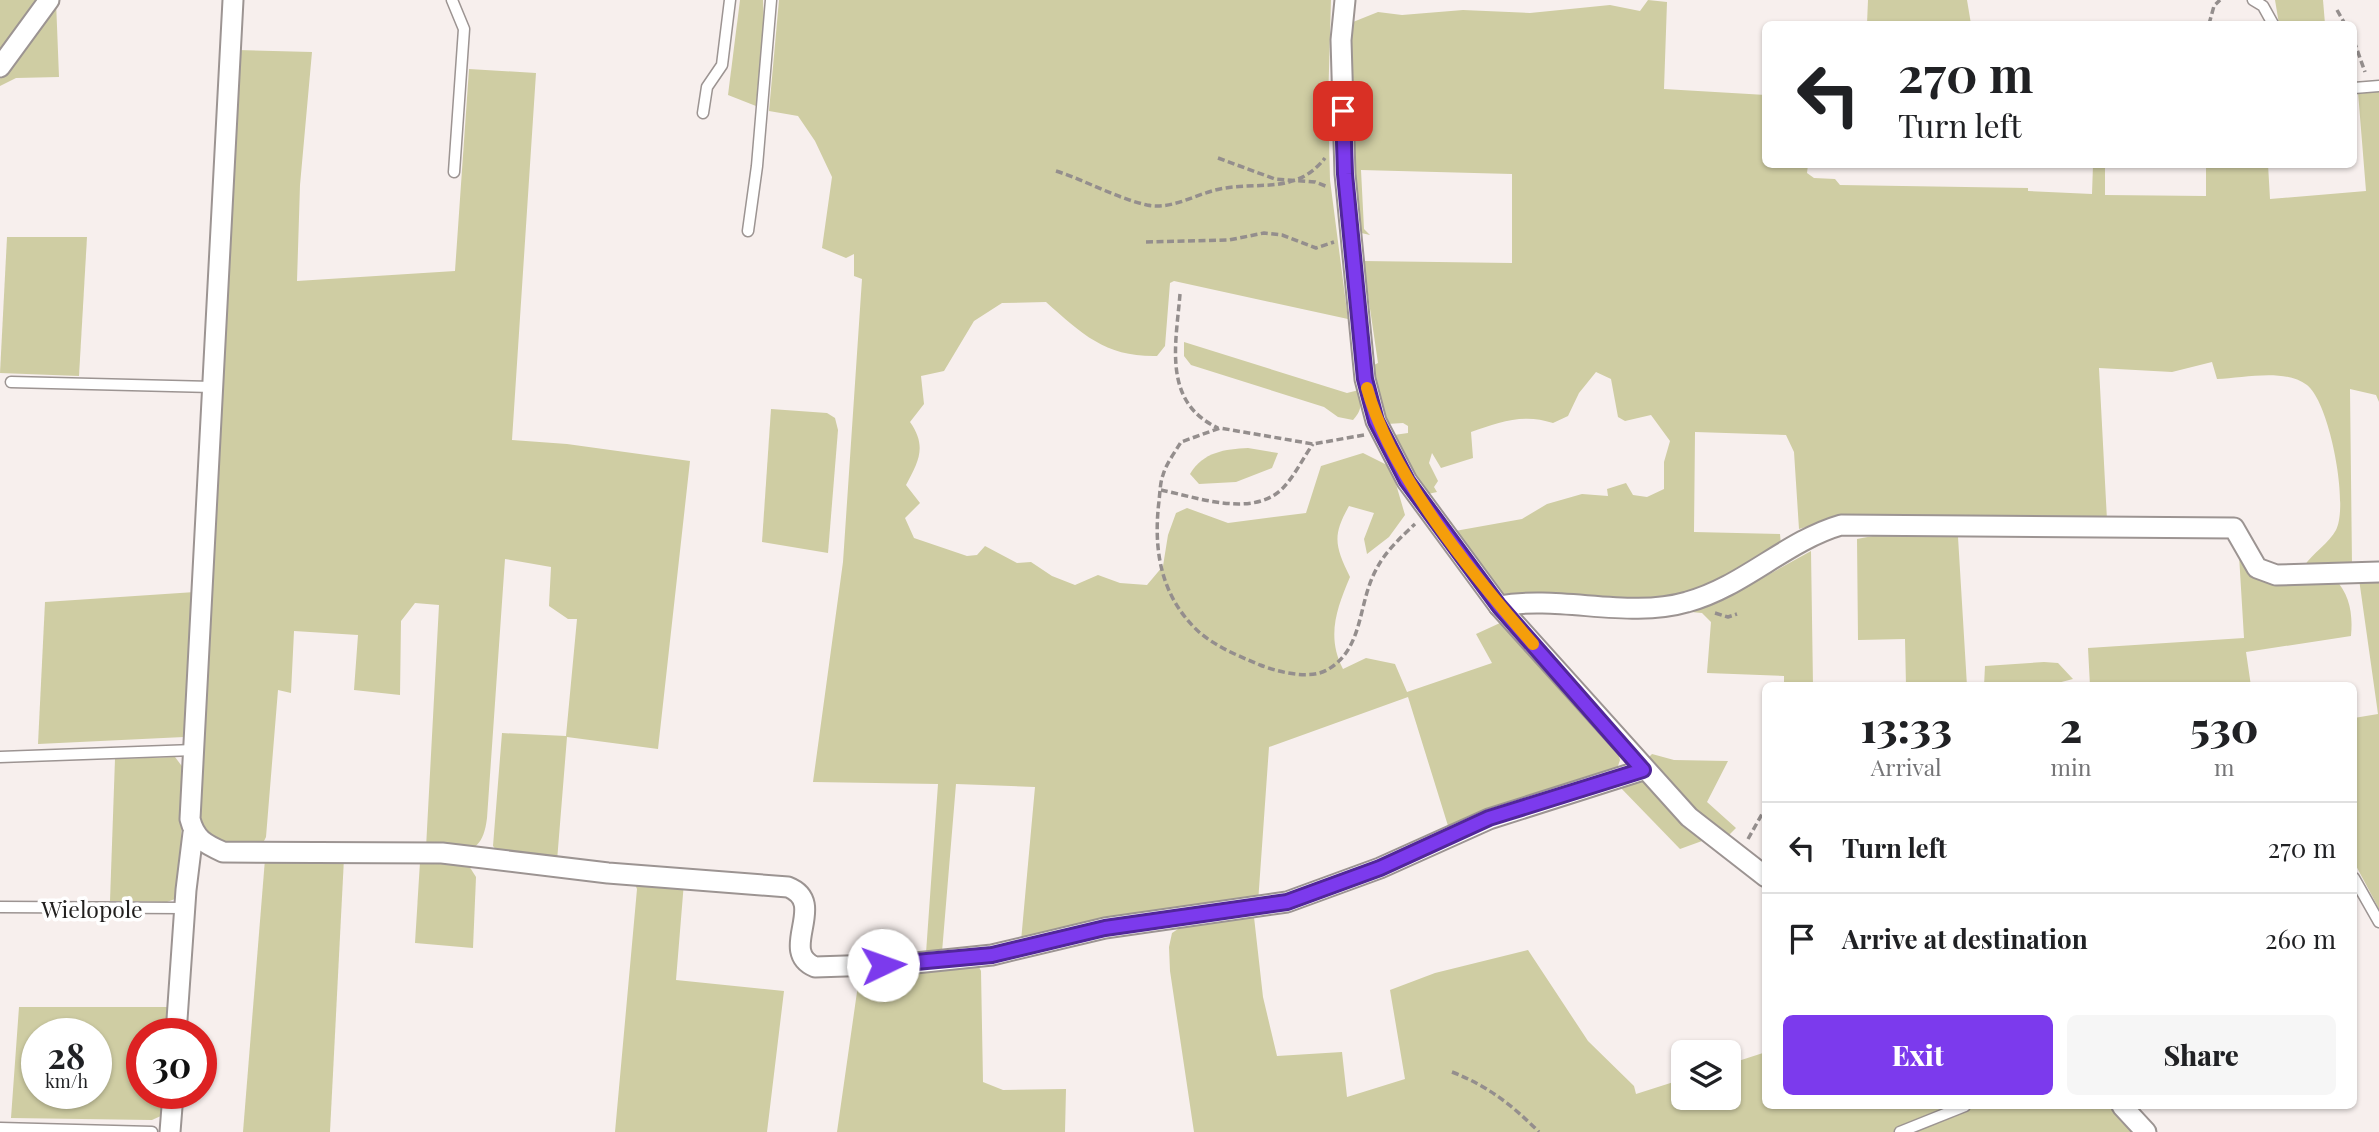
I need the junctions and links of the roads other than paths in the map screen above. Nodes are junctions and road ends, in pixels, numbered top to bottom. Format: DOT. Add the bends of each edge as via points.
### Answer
graph roads {
  1 [pos="49,0"];
  2 [pos="233,0"];
  3 [pos="452,0"];
  4 [pos="730,0"];
  5 [pos="771,0"];
  6 [pos="1345,0"];
  7 [pos="2253,0"];
  8 [pos="2271,21"];
  9 [pos="0,67"];
  10 [pos="2379,86"];
  11 [pos="2359,88"];
  12 [pos="703,113"];
  13 [pos="454,172"];
  14 [pos="748,231"];
  15 [pos="10,382"];
  16 [pos="212,387"];
  17 [pos="2379,572"];
  18 [pos="1499,606"];
  19 [pos="194,750"];
  20 [pos="0,757"];
  21 [pos="1643,770"];
  22 [pos="193,833"];
  23 [pos="1762,874"];
  24 [pos="2357,883"];
  25 [pos="0,907"];
  26 [pos="184,908"];
  27 [pos="2379,922"];
  28 [pos="177,1018"];
  29 [pos="172,1109"];
  30 [pos="1958,1109"];
  31 [pos="2126,1109"];
  32 [pos="0,1128"];
  33 [pos="152,1132"];
  34 [pos="170,1132"];
  35 [pos="1900,1132"];
  36 [pos="2146,1132"];
  1 -- 9 [label="street"];
  2 -- 16 [label="street"];
  3 -- 13 [label="lane" via="464,29"];
  4 -- 12 [label="lane" via="722,65 707,87"];
  5 -- 14 [label="lane"];
  6 -- 18 [label="street" via="1341,40 1347,194 1365,379 1381,431 1407,481"];
  7 -- 8 [label="lane" via="2263,6"];
  10 -- 11 [label="lane"];
  15 -- 16 [label="lane"];
  16 -- 19 [label="street"];
  17 -- 18 [label="street" via="2276,575 2257,568 2234,528 1841,525 1818,532 1750,573 1687,602 1642,607 1526,601"];
  18 -- 21 [label="street"];
  19 -- 20 [label="lane"];
  19 -- 22 [label="street"];
  21 -- 22 [label="street" via="1489,818 1380,868 1287,902 1105,928 992,955 906,964 815,967 805,963 799,954 804,899 788,887 608,873 442,853 223,852"];
  21 -- 23 [label="street" via="1689,817"];
  22 -- 26 [label="street"];
  24 -- 27 [label="lane"];
  25 -- 26 [label="lane, Wielopole"];
  26 -- 28 [label="street"];
  29 -- 34 [label="street"];
  30 -- 35 [label="lane"];
  31 -- 36 [label="street"];
  32 -- 33 [label="lane"];
}
